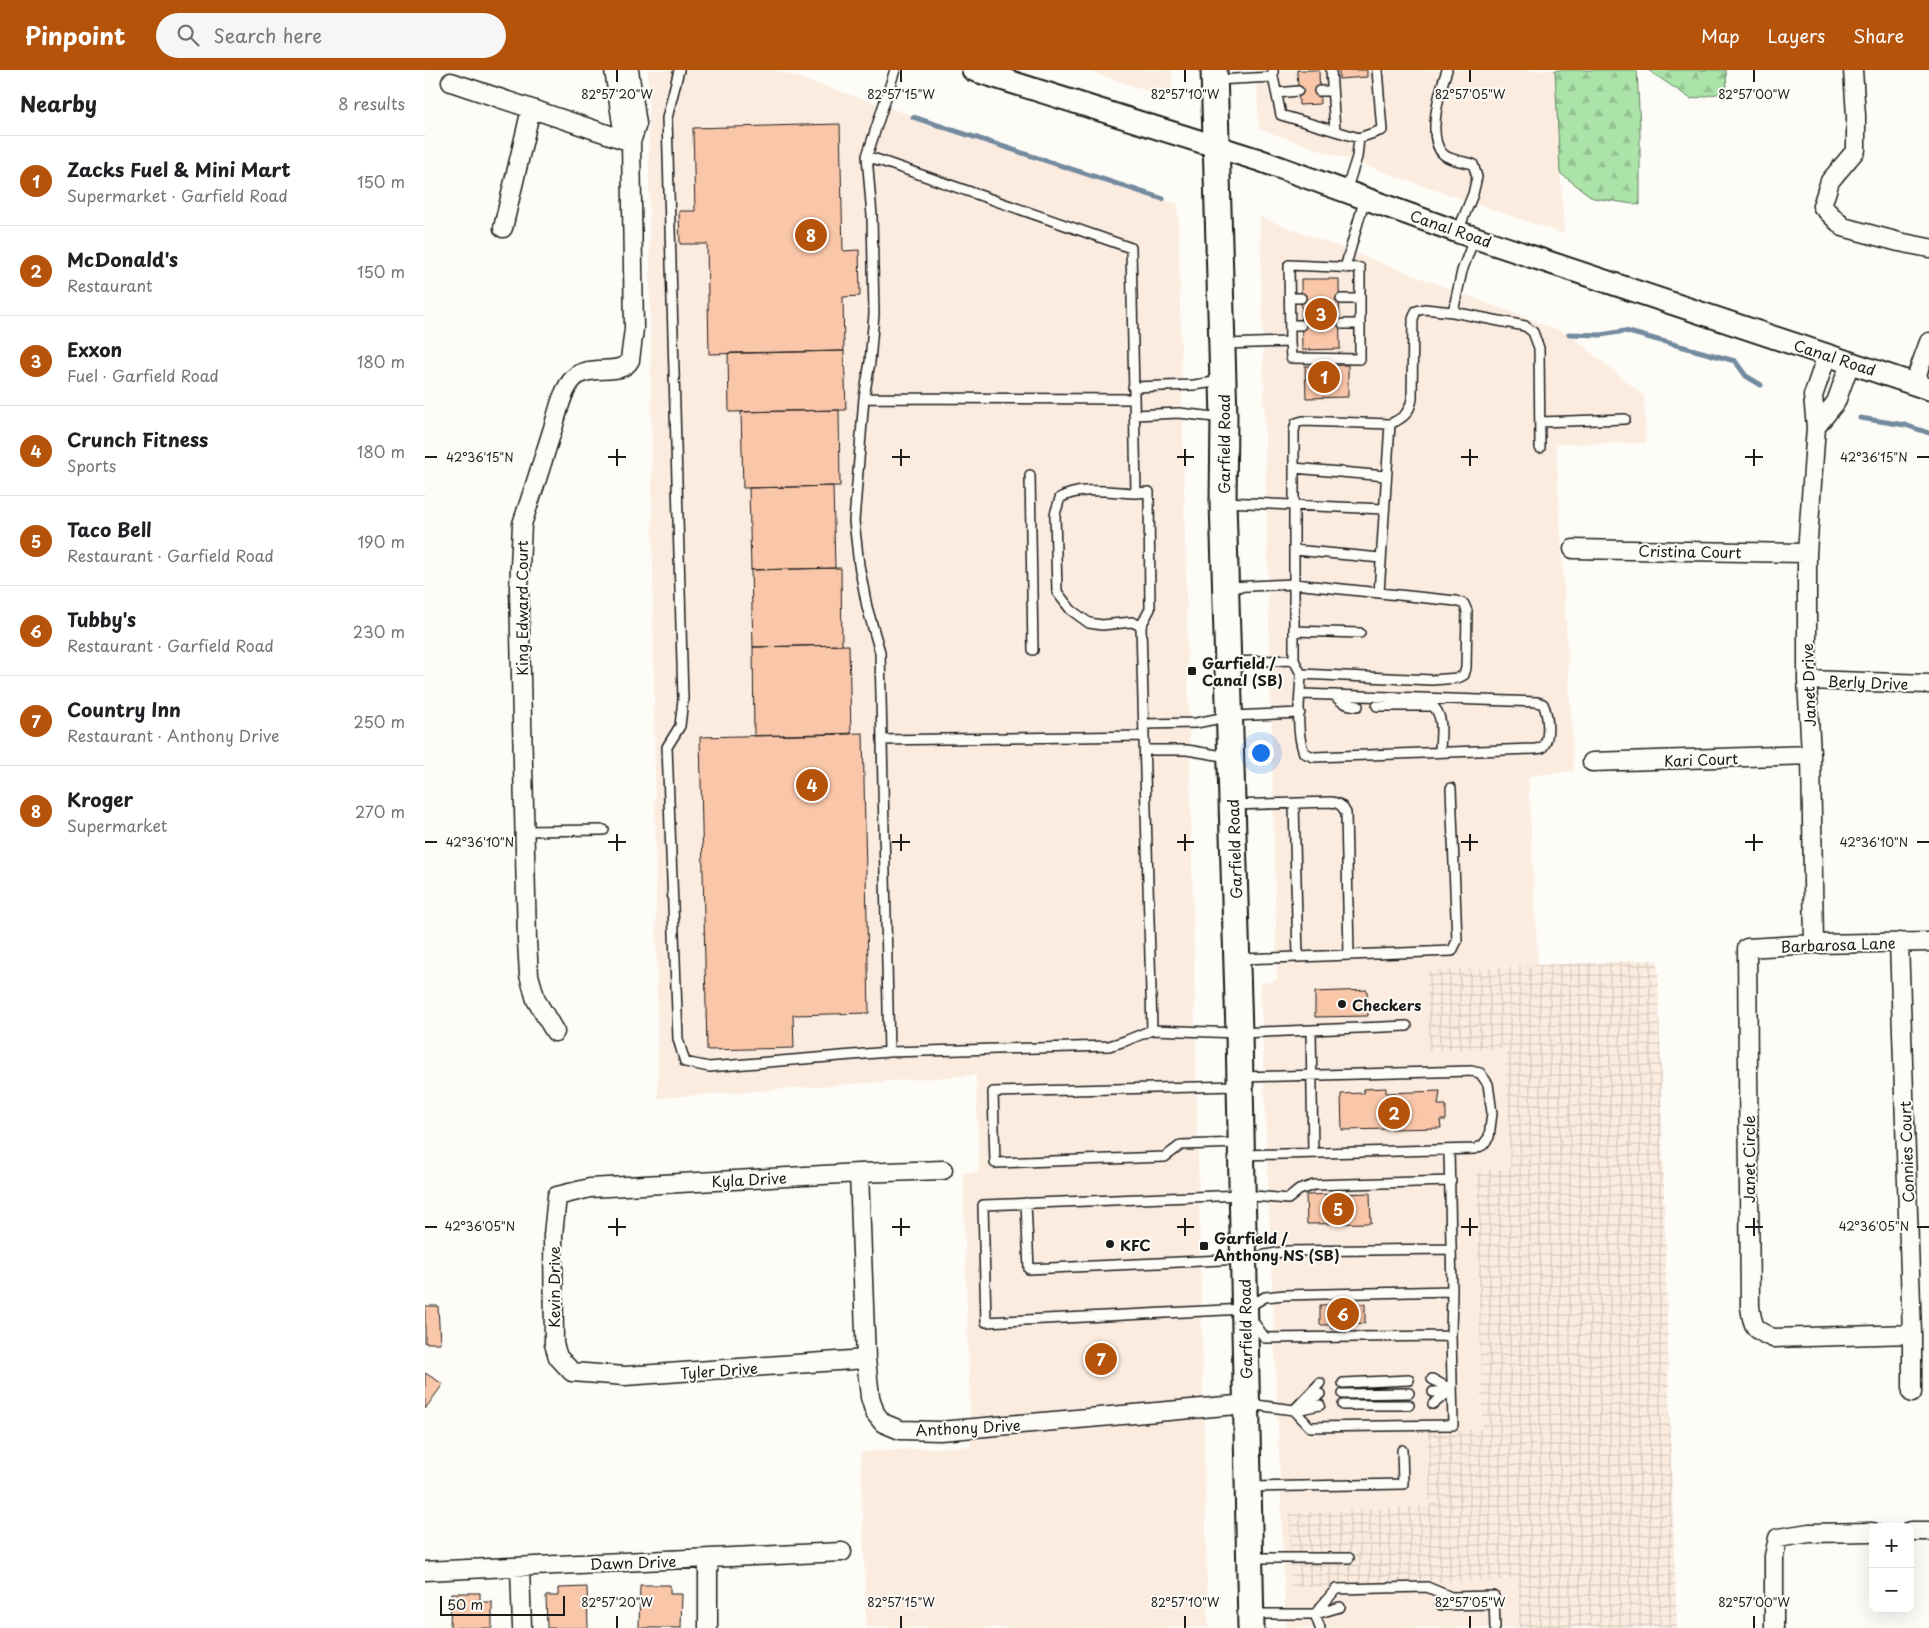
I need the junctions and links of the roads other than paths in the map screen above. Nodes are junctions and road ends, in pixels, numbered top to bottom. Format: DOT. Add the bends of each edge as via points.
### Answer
graph roads {
  1 [pos="614,70"];
  2 [pos="629,70"];
  3 [pos="679,70"];
  4 [pos="895,70"];
  5 [pos="973,70"];
  6 [pos="1331,70"];
  7 [pos="1377,70"];
  8 [pos="1447,70"];
  9 [pos="1853,70"];
  10 [pos="1273,73"];
  11 [pos="1214,75"];
  12 [pos="451,82"];
  13 [pos="1332,90"];
  14 [pos="1298,91"];
  15 [pos="1319,91"];
  16 [pos="1277,93"];
  17 [pos="531,108"];
  18 [pos="1335,131"];
  19 [pos="1359,138"];
  20 [pos="631,142"];
  21 [pos="1217,147"];
  22 [pos="867,156"];
  23 [pos="1355,195"];
  24 [pos="503,228"];
  25 [pos="1467,234"];
  26 [pos="1929,248"];
  27 [pos="1345,268"];
  28 [pos="1290,298"];
  29 [pos="1301,298"];
  30 [pos="1341,299"];
  31 [pos="1360,299"];
  32 [pos="1453,312"];
  33 [pos="1343,324"];
  34 [pos="1360,324"];
  35 [pos="1290,325"];
  36 [pos="1301,325"];
  37 [pos="1290,342"];
  38 [pos="1929,342"];
  39 [pos="1221,344"];
  40 [pos="1827,355"];
  41 [pos="1850,363"];
  42 [pos="1223,381"];
  43 [pos="1922,386"];
  44 [pos="1133,387"];
  45 [pos="864,398"];
  46 [pos="1133,399"];
  47 [pos="1133,415"];
  48 [pos="1224,418"];
  49 [pos="1625,418"];
  50 [pos="1540,422"];
  51 [pos="1389,424"];
  52 [pos="1816,427"];
  53 [pos="1540,448"];
  54 [pos="1294,468"];
  55 [pos="1030,475"];
  56 [pos="1386,476"];
  57 [pos="1136,492"];
  58 [pos="1223,502"];
  59 [pos="1295,505"];
  60 [pos="1385,509"];
  61 [pos="1573,549"];
  62 [pos="1294,550"];
  63 [pos="1807,553"];
  64 [pos="1381,558"];
  65 [pos="1294,584"];
  66 [pos="1226,587"];
  67 [pos="1379,593"];
  68 [pos="1141,626"];
  69 [pos="1294,631"];
  70 [pos="1360,633"];
  71 [pos="1033,650"];
  72 [pos="1294,660"];
  73 [pos="1228,662"];
  74 [pos="1301,674"];
  75 [pos="1807,680"];
  76 [pos="1929,684"];
  77 [pos="1301,694"];
  78 [pos="1334,695"];
  79 [pos="1358,706"];
  80 [pos="1377,706"];
  81 [pos="1300,713"];
  82 [pos="1231,716"];
  83 [pos="1144,724"];
  84 [pos="1144,736"];
  85 [pos="882,740"];
  86 [pos="1145,750"];
  87 [pos="1440,752"];
  88 [pos="1811,756"];
  89 [pos="1232,757"];
  90 [pos="1592,762"];
  91 [pos="1451,788"];
  92 [pos="1294,804"];
  93 [pos="1233,805"];
  94 [pos="604,830"];
  95 [pos="524,831"];
  96 [pos="1899,942"];
  97 [pos="1929,942"];
  98 [pos="1814,944"];
  99 [pos="1747,948"];
  100 [pos="1349,955"];
  101 [pos="1299,957"];
  102 [pos="1237,959"];
  103 [pos="1407,1026"];
  104 [pos="1152,1030"];
  105 [pos="1311,1030"];
  106 [pos="555,1032"];
  107 [pos="1239,1032"];
  108 [pos="889,1052"];
  109 [pos="1312,1075"];
  110 [pos="1240,1081"];
  111 [pos="1242,1149"];
  112 [pos="1449,1150"];
  113 [pos="1313,1153"];
  114 [pos="943,1170"];
  115 [pos="859,1173"];
  116 [pos="1451,1181"];
  117 [pos="1243,1195"];
  118 [pos="557,1196"];
  119 [pos="1026,1203"];
  120 [pos="1451,1249"];
  121 [pos="1244,1260"];
  122 [pos="1452,1291"];
  123 [pos="1245,1309"];
  124 [pos="1912,1334"];
  125 [pos="1451,1336"];
  126 [pos="866,1359"];
  127 [pos="572,1372"];
  128 [pos="1432,1379"];
  129 [pos="1409,1380"];
  130 [pos="1320,1383"];
  131 [pos="1343,1383"];
  132 [pos="1452,1390"];
  133 [pos="1433,1392"];
  134 [pos="1409,1393"];
  135 [pos="1912,1393"];
  136 [pos="1320,1394"];
  137 [pos="1343,1394"];
  138 [pos="1247,1404"];
  139 [pos="1433,1404"];
  140 [pos="1343,1405"];
  141 [pos="1409,1405"];
  142 [pos="1320,1406"];
  143 [pos="1294,1410"];
  144 [pos="1402,1450"];
  145 [pos="1249,1487"];
  146 [pos="1914,1531"];
  147 [pos="1929,1531"];
  148 [pos="1869,1532"];
  149 [pos="842,1552"];
  150 [pos="1250,1558"];
  151 [pos="1349,1558"];
  152 [pos="708,1559"];
  153 [pos="521,1567"];
  154 [pos="425,1571"];
  155 [pos="1495,1604"];
  156 [pos="1441,1605"];
  157 [pos="1340,1608"];
  158 [pos="1315,1614"];
  159 [pos="1251,1621"];
  160 [pos="522,1628"];
  161 [pos="708,1628"];
  162 [pos="1316,1628"];
  163 [pos="1320,1628"];
  164 [pos="1495,1628"];
  165 [pos="1774,1628"];
  1 -- 20 [label="street" via="622,124"];
  2 -- 20 [label="street" via="637,124"];
  3 -- 108 [label="lane" via="667,118 683,699 680,726 667,747 678,1039 685,1062 709,1067"];
  4 -- 22 [label="lane"];
  5 -- 21 [label="street, Canal Road"];
  6 -- 13 [label="lane"];
  7 -- 19 [label="lane" via="1382,130"];
  8 -- 25 [label="lane" via="1437,98 1437,147 1444,156 1473,164 1477,177"];
  9 -- 26 [label="street" via="1856,150 1830,181 1822,206 1843,227"];
  10 -- 11 [label="lane"];
  10 -- 16 [label="lane"];
  11 -- 21 [label="main road, Garfield Road"];
  12 -- 17 [label="street"];
  13 -- 15 [label="lane"];
  13 -- 18 [label="lane"];
  14 -- 16 [label="lane"];
  16 -- 18 [label="lane" via="1281,115"];
  17 -- 20 [label="street"];
  17 -- 24 [label="street"];
  18 -- 19 [label="lane"];
  19 -- 23 [label="lane"];
  20 -- 95 [label="street, King Edward Court" via="634,328 630,360 622,368 585,371 572,380 560,406 522,524 519,588"];
  21 -- 23 [label="street, Canal Road"];
  21 -- 39 [label="main road, Garfield Road"];
  22 -- 44 [label="lane" via="1131,248"];
  22 -- 45 [label="lane" via="874,314"];
  23 -- 25 [label="street, Canal Road"];
  23 -- 27 [label="lane"];
  25 -- 32 [label="lane"];
  25 -- 40 [label="street, Canal Road"];
  27 -- 28 [label="lane" via="1289,265"];
  27 -- 31 [label="lane" via="1360,268"];
  28 -- 29 [label="lane"];
  28 -- 35 [label="lane"];
  30 -- 31 [label="lane"];
  31 -- 34 [label="lane"];
  32 -- 50 [label="lane" via="1525,326 1533,332 1539,348"];
  32 -- 51 [label="lane" via="1416,311 1413,319 1413,400 1410,410"];
  33 -- 34 [label="lane"];
  34 -- 37 [label="lane" via="1360,359 1291,358"];
  35 -- 36 [label="lane"];
  35 -- 37 [label="lane"];
  37 -- 39 [label="lane"];
  38 -- 43 [label="street"];
  39 -- 42 [label="main road, Garfield Road"];
  40 -- 41 [label="street, Canal Road"];
  40 -- 52 [label="street, Janet Drive" via="1813,396"];
  41 -- 43 [label="street, Canal Road"];
  41 -- 52 [label="street" via="1836,402"];
  42 -- 44 [label="lane"];
  42 -- 48 [label="main road, Garfield Road"];
  44 -- 46 [label="lane"];
  45 -- 46 [label="lane"];
  45 -- 85 [label="lane" via="853,520 867,607 880,652"];
  46 -- 47 [label="lane"];
  47 -- 48 [label="lane" via="1179,413"];
  47 -- 57 [label="lane"];
  48 -- 58 [label="main road, Garfield Road"];
  49 -- 50 [label="lane"];
  50 -- 53 [label="lane"];
  51 -- 54 [label="lane" via="1296,423"];
  51 -- 56 [label="lane"];
  52 -- 63 [label="street, Janet Drive"];
  54 -- 56 [label="lane"];
  54 -- 59 [label="lane"];
  55 -- 71 [label="lane"];
  56 -- 60 [label="lane"];
  57 -- 68 [label="lane" via="1149,492 1150,609"];
  57 -- 68 [label="lane" via="1083,492 1060,498 1055,514 1057,592 1071,610 1089,623 1132,622"];
  58 -- 59 [label="lane"];
  58 -- 66 [label="main road, Garfield Road"];
  59 -- 60 [label="lane"];
  59 -- 62 [label="lane"];
  60 -- 64 [label="lane"];
  61 -- 63 [label="street, Cristina Court"];
  62 -- 64 [label="lane"];
  62 -- 65 [label="lane"];
  63 -- 75 [label="street, Janet Drive"];
  64 -- 67 [label="lane"];
  65 -- 66 [label="lane"];
  65 -- 67 [label="lane"];
  65 -- 69 [label="lane"];
  66 -- 73 [label="main road, Garfield Road"];
  67 -- 74 [label="lane" via="1464,604 1467,611 1464,675 1432,680"];
  68 -- 83 [label="lane"];
  69 -- 70 [label="lane"];
  69 -- 72 [label="lane"];
  72 -- 73 [label="lane"];
  72 -- 74 [label="lane"];
  73 -- 82 [label="main road, Garfield Road"];
  74 -- 77 [label="lane"];
  75 -- 76 [label="street, Berly Drive"];
  75 -- 88 [label="street, Janet Drive"];
  77 -- 78 [label="lane"];
  77 -- 81 [label="lane"];
  78 -- 79 [label="lane" via="1348,705"];
  78 -- 87 [label="lane" via="1537,702 1546,710 1547,740 1542,748"];
  80 -- 87 [label="lane" via="1433,706 1441,720"];
  81 -- 82 [label="lane"];
  81 -- 87 [label="lane" via="1301,745 1304,753 1314,757"];
  82 -- 83 [label="lane" via="1196,723"];
  82 -- 89 [label="main road, Garfield Road"];
  83 -- 84 [label="lane"];
  84 -- 85 [label="lane"];
  84 -- 86 [label="lane"];
  85 -- 108 [label="lane"];
  86 -- 89 [label="lane" via="1187,750"];
  86 -- 104 [label="lane"];
  88 -- 90 [label="street, Kari Court"];
  88 -- 98 [label="street, Janet Drive"];
  89 -- 93 [label="main road, Garfield Road"];
  91 -- 100 [label="lane" via="1455,946 1444,952"];
  92 -- 93 [label="lane"];
  92 -- 100 [label="lane" via="1338,803 1346,812"];
  92 -- 101 [label="lane"];
  93 -- 102 [label="main road, Garfield Road"];
  94 -- 95 [label="lane"];
  95 -- 106 [label="street, King Edward Court" via="529,975 536,1000"];
  96 -- 97 [label="street, Barbarosa Lane"];
  96 -- 98 [label="street, Barbarosa Lane"];
  96 -- 124 [label="street, Connies Court"];
  98 -- 99 [label="street, Barbarosa Lane"];
  99 -- 124 [label="street, Janet Circle" via="1752,1319 1758,1331 1773,1338"];
  100 -- 101 [label="lane"];
  101 -- 102 [label="lane"];
  102 -- 107 [label="main road, Garfield Road"];
  103 -- 105 [label="lane"];
  104 -- 107 [label="lane"];
  104 -- 108 [label="lane" via="1109,1046"];
  105 -- 107 [label="lane"];
  105 -- 109 [label="lane"];
  107 -- 110 [label="main road, Garfield Road"];
  109 -- 110 [label="lane"];
  109 -- 112 [label="lane" via="1480,1073 1488,1084 1491,1098 1489,1137 1475,1149"];
  109 -- 113 [label="lane"];
  110 -- 111 [label="main road, Garfield Road"];
  110 -- 111 [label="lane" via="993,1092 995,1163 1165,1157 1181,1145"];
  111 -- 113 [label="lane"];
  111 -- 117 [label="main road, Garfield Road"];
  112 -- 113 [label="lane"];
  112 -- 116 [label="lane"];
  114 -- 115 [label="street, Kyla Drive"];
  115 -- 118 [label="street, Kyla Drive" via="590,1188"];
  115 -- 126 [label="street, Anthony Drive"];
  116 -- 117 [label="lane" via="1314,1185 1299,1190 1288,1199"];
  116 -- 120 [label="lane"];
  117 -- 119 [label="lane"];
  117 -- 121 [label="main road, Garfield Road"];
  118 -- 127 [label="street, Kevin Drive" via="553,1235 554,1344 558,1357"];
  119 -- 121 [label="lane" via="1029,1269"];
  119 -- 123 [label="lane" via="983,1205 985,1322"];
  120 -- 121 [label="lane" via="1287,1251"];
  120 -- 122 [label="lane"];
  121 -- 123 [label="main road, Garfield Road"];
  122 -- 123 [label="lane" via="1265,1297"];
  122 -- 125 [label="lane"];
  123 -- 125 [label="lane" via="1265,1338"];
  123 -- 138 [label="main road, Garfield Road"];
  124 -- 135 [label="street, Connies Court"];
  125 -- 132 [label="lane"];
  126 -- 127 [label="street, Tyler Drive" via="625,1376"];
  126 -- 138 [label="street, Anthony Drive" via="875,1413 883,1423 900,1430 941,1431"];
  128 -- 132 [label="lane"];
  129 -- 131 [label="lane"];
  130 -- 143 [label="lane"];
  132 -- 133 [label="lane"];
  132 -- 139 [label="lane"];
  132 -- 143 [label="lane" via="1453,1425 1310,1427"];
  134 -- 137 [label="lane"];
  136 -- 143 [label="lane"];
  138 -- 143 [label="lane"];
  138 -- 145 [label="main road, Garfield Road"];
  140 -- 141 [label="lane"];
  142 -- 143 [label="lane"];
  144 -- 145 [label="lane" via="1403,1484"];
  145 -- 150 [label="main road, Garfield Road"];
  146 -- 147 [label="street"];
  148 -- 165 [label="street" via="1778,1538 1773,1556"];
  149 -- 152 [label="street, Dawn Drive"];
  150 -- 151 [label="lane"];
  150 -- 159 [label="main road, Garfield Road"];
  152 -- 153 [label="street, Dawn Drive"];
  152 -- 161 [label="street"];
  153 -- 154 [label="street, Dawn Drive"];
  153 -- 160 [label="street"];
  155 -- 156 [label="lane"];
  155 -- 158 [label="lane" via="1494,1596 1451,1597 1427,1587 1336,1589"];
  155 -- 164 [label="lane"];
  157 -- 158 [label="lane"];
  158 -- 159 [label="lane"];
  158 -- 162 [label="lane"];
  158 -- 163 [label="lane"];
}
